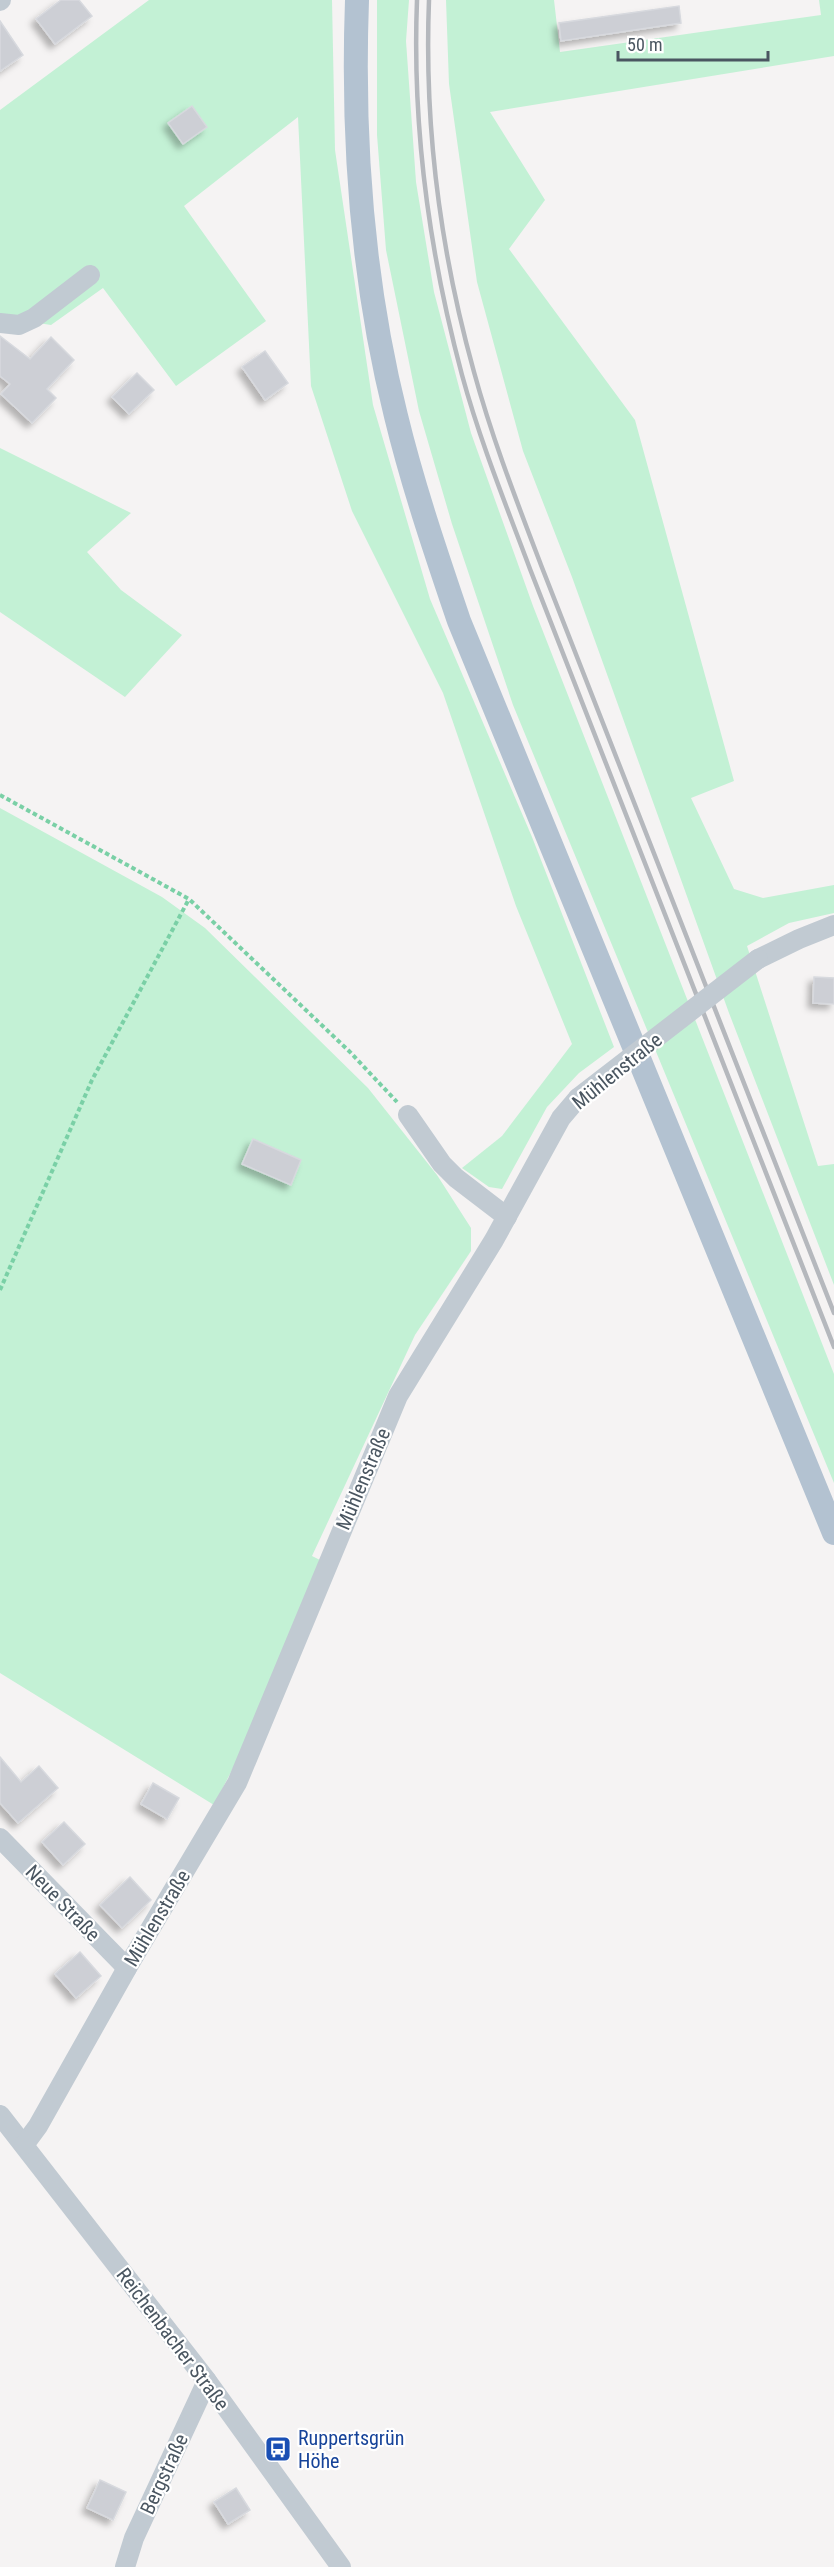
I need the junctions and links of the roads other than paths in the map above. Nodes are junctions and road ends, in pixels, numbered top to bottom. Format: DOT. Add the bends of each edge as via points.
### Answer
graph roads {
  1 [pos="357,0"];
  2 [pos="90,275"];
  3 [pos="0,323"];
  4 [pos="834,925"];
  5 [pos="408,1115"];
  6 [pos="507,1217"];
  7 [pos="834,1533"];
  8 [pos="0,1838"];
  9 [pos="127,1968"];
  10 [pos="0,2115"];
  11 [pos="24,2145"];
  12 [pos="207,2381"];
  13 [pos="125,2567"];
  14 [pos="341,2567"];
  1 -- 7 [label="main road" via="358,160 366,244 378,332 424,522 459,621"];
  2 -- 3 [label="street" via="34,318 19,325"];
  4 -- 6 [label="street, Mühlenstraße, bridge" via="758,959 578,1098 561,1118"];
  5 -- 6 [label="street" via="449,1171"];
  6 -- 9 [label="street, Mühlenstraße" via="398,1396 237,1783"];
  8 -- 9 [label="street, Neue Straße"];
  9 -- 11 [label="street, Mühlenstraße"];
  10 -- 11 [label="street, Reichenbacher Straße"];
  11 -- 12 [label="street, Reichenbacher Straße"];
  12 -- 13 [label="street, Bergstraße" via="134,2538"];
  12 -- 14 [label="street, Reichenbacher Straße"];
}
